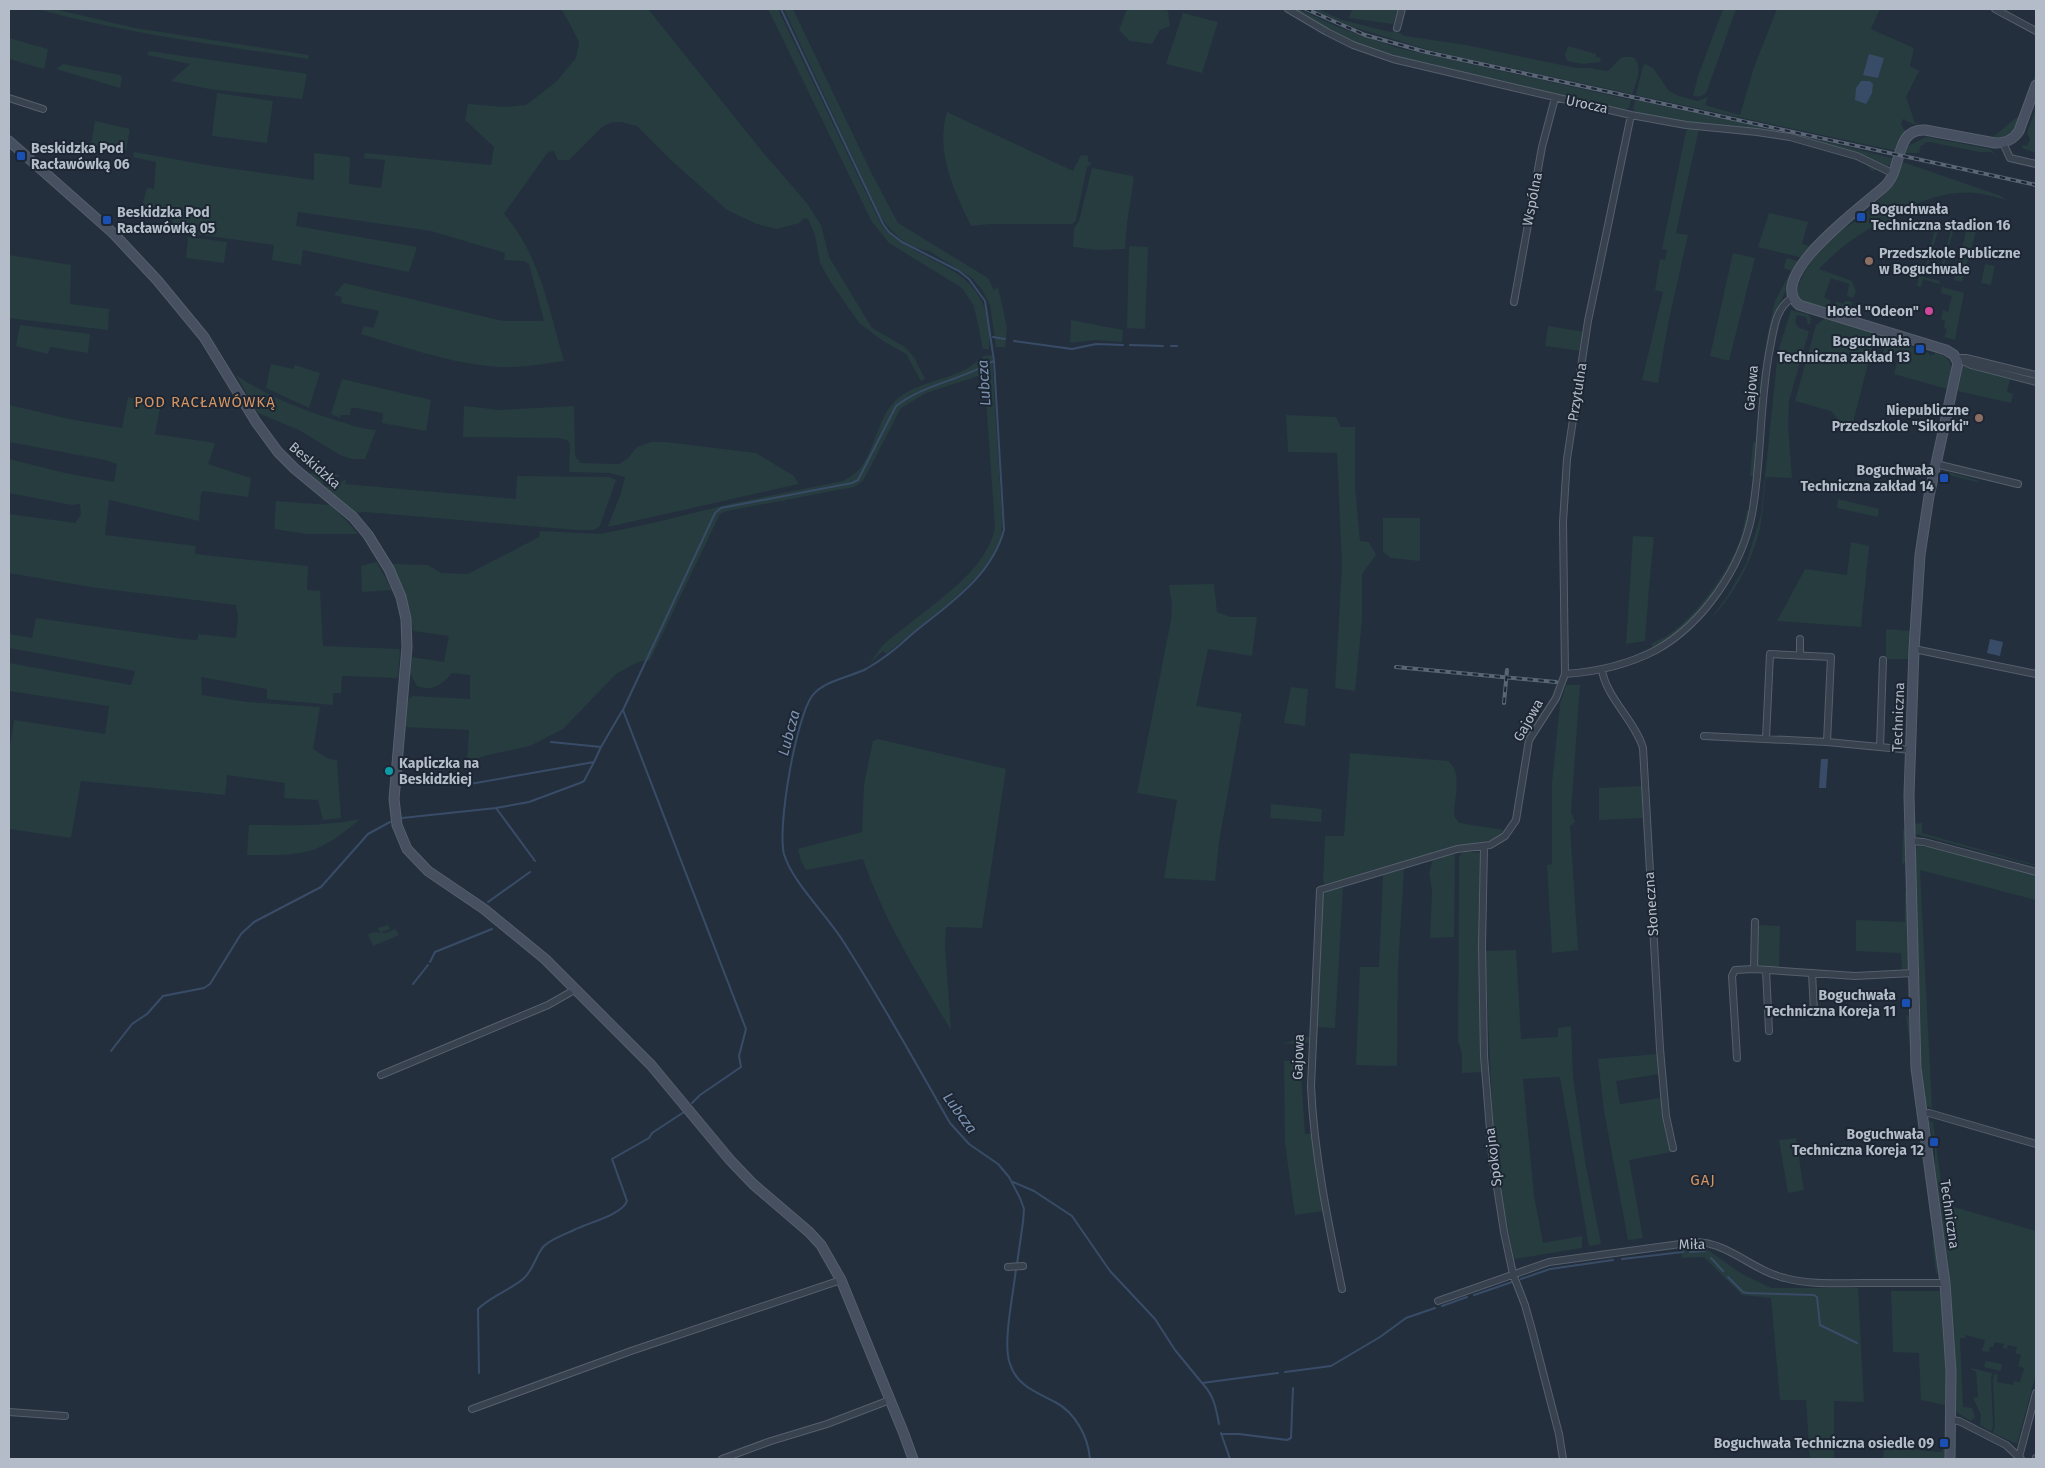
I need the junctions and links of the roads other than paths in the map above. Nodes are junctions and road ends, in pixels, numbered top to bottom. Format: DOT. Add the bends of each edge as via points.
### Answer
graph roads {
  1 [pos="1288,9"];
  2 [pos="1402,9"];
  3 [pos="1995,9"];
  4 [pos="1397,28"];
  5 [pos="2036,31"];
  6 [pos="2036,85"];
  7 [pos="9,98"];
  8 [pos="1555,98"];
  9 [pos="43,109"];
  10 [pos="1631,115"];
  11 [pos="9,141"];
  12 [pos="2003,143"];
  13 [pos="2036,164"];
  14 [pos="1894,174"];
  15 [pos="1792,298"];
  16 [pos="1514,302"];
  17 [pos="1957,358"];
  18 [pos="2020,374"];
  19 [pos="2036,375"];
  20 [pos="2036,382"];
  21 [pos="1936,464"];
  22 [pos="2018,484"];
  23 [pos="1800,639"];
  24 [pos="1914,649"];
  25 [pos="1800,656"];
  26 [pos="1883,660"];
  27 [pos="1602,670"];
  28 [pos="1565,674"];
  29 [pos="2036,674"];
  30 [pos="1704,736"];
  31 [pos="1766,738"];
  32 [pos="1827,742"];
  33 [pos="1880,748"];
  34 [pos="1911,750"];
  35 [pos="1910,841"];
  36 [pos="1484,847"];
  37 [pos="2036,872"];
  38 [pos="1755,922"];
  39 [pos="1754,969"];
  40 [pos="1766,970"];
  41 [pos="1812,973"];
  42 [pos="1913,973"];
  43 [pos="576,989"];
  44 [pos="1814,1011"];
  45 [pos="1769,1031"];
  46 [pos="1737,1058"];
  47 [pos="381,1074"];
  48 [pos="1921,1114"];
  49 [pos="2036,1144"];
  50 [pos="1673,1148"];
  51 [pos="1008,1266"];
  52 [pos="1023,1266"];
  53 [pos="1513,1274"];
  54 [pos="841,1280"];
  55 [pos="1945,1283"];
  56 [pos="1342,1289"];
  57 [pos="1438,1302"];
  58 [pos="2036,1394"];
  59 [pos="890,1400"];
  60 [pos="472,1409"];
  61 [pos="9,1412"];
  62 [pos="65,1416"];
  63 [pos="1951,1420"];
  64 [pos="2020,1458"];
  65 [pos="722,1459"];
  66 [pos="913,1459"];
  67 [pos="1563,1459"];
  68 [pos="1950,1459"];
  1 -- 8 [label="street, Urocza" via="1327,32 1376,54"];
  2 -- 4 [label="street"];
  3 -- 5 [label="street"];
  6 -- 12 [label="street" via="2019,131"];
  7 -- 9 [label="street"];
  8 -- 10 [label="street, Urocza"];
  8 -- 16 [label="street, Wspólna" via="1538,166"];
  10 -- 14 [label="street, Urocza" via="1790,138 1857,156"];
  10 -- 28 [label="street, Przytulna" via="1588,321 1567,460 1563,522"];
  11 -- 43 [label="street, Beskidzka" via="113,232 153,275 201,333 278,452 342,506 376,548 398,590 406,619 407,648 394,799 399,831 408,849 434,876 501,922"];
  12 -- 13 [label="street" via="2010,158"];
  12 -- 14 [label="street" via="1915,130 1905,139"];
  14 -- 15 [label="street, Gajowa" via="1887,185 1821,242 1794,280"];
  15 -- 17 [label="street" via="1807,308 1940,348"];
  15 -- 27 [label="street, Gajowa" via="1781,306 1776,317 1765,379 1752,515 1730,572 1709,602 1674,638 1645,655"];
  17 -- 18 [label="street"];
  17 -- 21 [label="street, Techniczna"];
  18 -- 19 [label="street"];
  18 -- 20 [label="street"];
  21 -- 22 [label="street"];
  21 -- 24 [label="street, Techniczna" via="1922,539"];
  23 -- 25 [label="street"];
  24 -- 29 [label="street"];
  24 -- 34 [label="street, Techniczna"];
  25 -- 31 [label="street" via="1770,654"];
  25 -- 32 [label="street" via="1831,657"];
  26 -- 33 [label="street"];
  27 -- 28 [label="street, Gajowa"];
  27 -- 50 [label="street, Słoneczna" via="1606,683 1643,748 1660,1049 1666,1116"];
  28 -- 36 [label="street, Gajowa" via="1556,698 1529,740 1516,820 1505,836"];
  30 -- 31 [label="street"];
  31 -- 32 [label="street"];
  32 -- 33 [label="street"];
  33 -- 34 [label="street"];
  34 -- 35 [label="street, Techniczna"];
  35 -- 37 [label="street"];
  35 -- 42 [label="street, Techniczna"];
  36 -- 53 [label="street, Spokojna" via="1484,1056 1489,1129"];
  36 -- 56 [label="street, Gajowa" via="1457,849 1320,890 1312,1108 1318,1160"];
  38 -- 39 [label="street"];
  39 -- 40 [label="street"];
  39 -- 46 [label="street" via="1738,969 1732,976"];
  40 -- 41 [label="street"];
  40 -- 45 [label="street"];
  41 -- 42 [label="street" via="1855,976"];
  41 -- 44 [label="street"];
  42 -- 48 [label="street, Techniczna"];
  43 -- 47 [label="street" via="548,1005"];
  43 -- 54 [label="street, Beskidzka" via="661,1075 753,1184 810,1232 828,1255"];
  48 -- 49 [label="street" via="1930,1113"];
  48 -- 55 [label="street, Techniczna"];
  51 -- 52 [label="street"];
  53 -- 55 [label="street, Miła" via="1549,1262 1702,1242 1721,1247 1772,1274 1800,1282"];
  53 -- 57 [label="street, Miła"];
  53 -- 67 [label="street, Spokojna" via="1532,1330 1560,1434"];
  54 -- 59 [label="street, Beskidzka"];
  54 -- 60 [label="street"];
  55 -- 63 [label="street, Techniczna"];
  58 -- 64 [label="street"];
  59 -- 65 [label="street"];
  59 -- 66 [label="street, Beskidzka"];
  61 -- 62 [label="street"];
  63 -- 64 [label="street" via="2006,1445"];
  63 -- 68 [label="street, Techniczna"];
}
